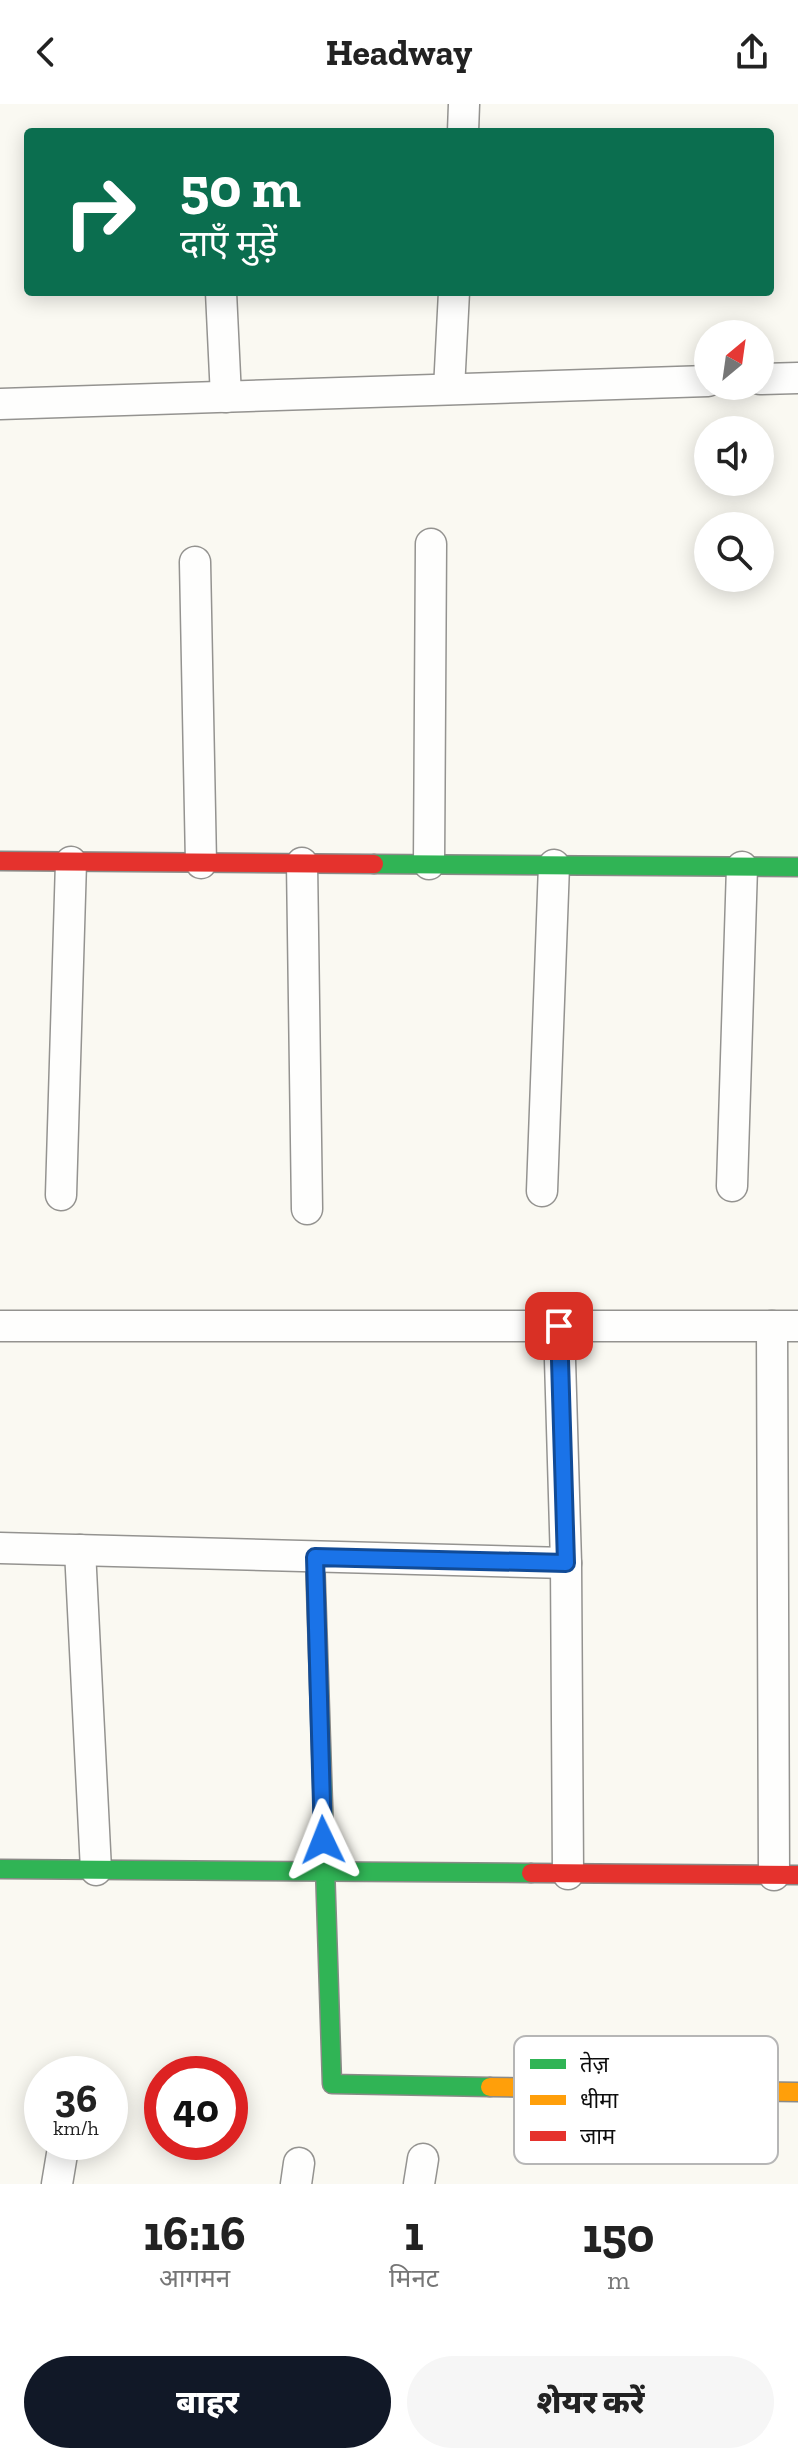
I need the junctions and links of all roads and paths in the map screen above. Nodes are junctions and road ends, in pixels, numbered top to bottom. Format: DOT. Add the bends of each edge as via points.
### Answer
graph roads {
  1 [pos="464,104"];
  2 [pos="463,128"];
  3 [pos="221,296"];
  4 [pos="454,296"];
  5 [pos="798,378"];
  6 [pos="774,379"];
  7 [pos="694,381"];
  8 [pos="449,389"];
  9 [pos="226,397"];
  10 [pos="0,404"];
  11 [pos="431,544"];
  12 [pos="195,562"];
  13 [pos="0,861"];
  14 [pos="71,862"];
  15 [pos="201,863"];
  16 [pos="302,863"];
  17 [pos="429,864"];
  18 [pos="554,865"];
  19 [pos="742,867"];
  20 [pos="798,867"];
  21 [pos="732,1186"];
  22 [pos="542,1191"];
  23 [pos="61,1195"];
  24 [pos="307,1209"];
  25 [pos="0,1326"];
  26 [pos="559,1326"];
  27 [pos="785,1326"];
  28 [pos="0,1548"];
  29 [pos="80,1550"];
  30 [pos="315,1557"];
  31 [pos="566,1563"];
  32 [pos="0,1869"];
  33 [pos="96,1870"];
  34 [pos="324,1872"];
  35 [pos="568,1874"];
  36 [pos="786,1875"];
  37 [pos="514,2087"];
  38 [pos="778,2092"];
  39 [pos="798,2092"];
  40 [pos="61,2160"];
  41 [pos="57,2184"];
  1 -- 2 [label="street"];
  3 -- 9 [label="street"];
  4 -- 8 [label="street"];
  5 -- 6 [label="street"];
  7 -- 8 [label="street"];
  8 -- 9 [label="street"];
  9 -- 10 [label="street"];
  11 -- 17 [label="street"];
  12 -- 15 [label="street"];
  13 -- 14 [label="street"];
  14 -- 15 [label="street"];
  14 -- 23 [label="street"];
  15 -- 16 [label="street"];
  16 -- 17 [label="street"];
  16 -- 24 [label="street"];
  17 -- 18 [label="street"];
  18 -- 19 [label="street"];
  18 -- 22 [label="street"];
  19 -- 20 [label="street"];
  19 -- 21 [label="street"];
  25 -- 26 [label="street"];
  26 -- 27 [label="street"];
  26 -- 31 [label="street"];
  27 -- 36 [label="street"];
  28 -- 29 [label="street"];
  29 -- 30 [label="street"];
  29 -- 33 [label="street"];
  30 -- 31 [label="street"];
  30 -- 34 [label="street"];
  31 -- 35 [label="street"];
  32 -- 33 [label="street"];
  33 -- 34 [label="street"];
  34 -- 35 [label="street"];
  34 -- 37 [label="street" via="332,2084"];
  35 -- 36 [label="street"];
  38 -- 39 [label="street"];
  40 -- 41 [label="street"];
}
